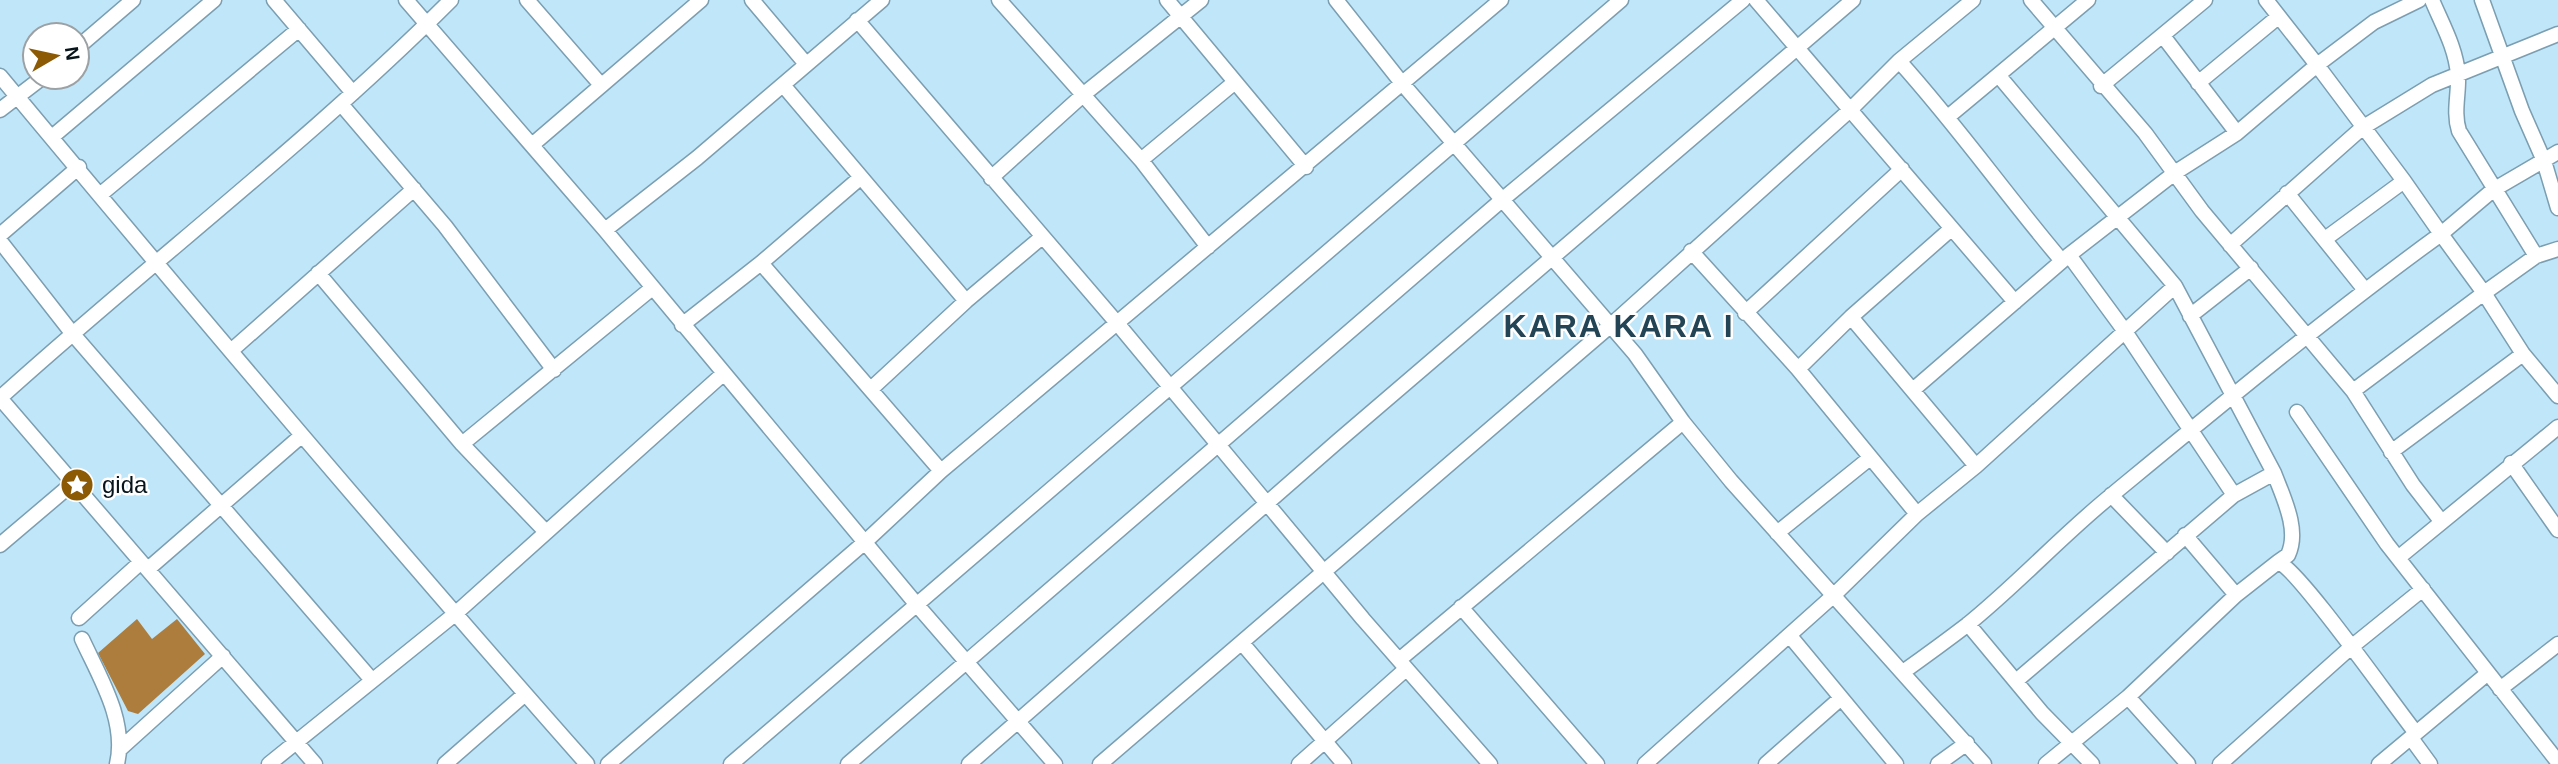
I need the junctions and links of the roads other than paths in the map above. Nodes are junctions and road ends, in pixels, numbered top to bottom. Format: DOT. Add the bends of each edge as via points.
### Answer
graph roads {
  1 [pos="132,0"];
  2 [pos="214,0"];
  3 [pos="274,0"];
  4 [pos="406,0"];
  5 [pos="451,0"];
  6 [pos="527,0"];
  7 [pos="701,0"];
  8 [pos="752,0"];
  9 [pos="999,0"];
  10 [pos="1167,0"];
  11 [pos="1201,0"];
  12 [pos="1336,0"];
  13 [pos="1501,0"];
  14 [pos="1621,0"];
  15 [pos="1743,0"];
  16 [pos="1756,0"];
  17 [pos="1853,0"];
  18 [pos="1973,0"];
  19 [pos="2031,0"];
  20 [pos="2088,0"];
  21 [pos="2205,0"];
  22 [pos="2419,0"];
  23 [pos="2432,0"];
  24 [pos="2482,0"];
  25 [pos="878,1"];
  26 [pos="2270,1"];
  27 [pos="1182,17"];
  28 [pos="2278,17"];
  29 [pos="857,20"];
  30 [pos="427,24"];
  31 [pos="2057,27"];
  32 [pos="299,29"];
  33 [pos="2558,34"];
  34 [pos="91,36"];
  35 [pos="2163,36"];
  36 [pos="1796,48"];
  37 [pos="2504,57"];
  38 [pos="1899,61"];
  39 [pos="806,64"];
  40 [pos="2317,65"];
  41 [pos="2458,75"];
  42 [pos="0,76"];
  43 [pos="1999,76"];
  44 [pos="1235,82"];
  45 [pos="1401,82"];
  46 [pos="2198,83"];
  47 [pos="601,85"];
  48 [pos="783,85"];
  49 [pos="2101,86"];
  50 [pos="23,91"];
  51 [pos="353,93"];
  52 [pos="1084,94"];
  53 [pos="16,96"];
  54 [pos="341,103"];
  55 [pos="0,110"];
  56 [pos="1850,110"];
  57 [pos="1948,116"];
  58 [pos="2362,128"];
  59 [pos="2237,133"];
  60 [pos="52,137"];
  61 [pos="1456,142"];
  62 [pos="532,145"];
  63 [pos="2558,152"];
  64 [pos="1141,160"];
  65 [pos="2544,160"];
  66 [pos="1306,166"];
  67 [pos="79,167"];
  68 [pos="1902,169"];
  69 [pos="2176,172"];
  70 [pos="860,178"];
  71 [pos="991,178"];
  72 [pos="2404,181"];
  73 [pos="414,189"];
  74 [pos="2493,190"];
  75 [pos="2287,193"];
  76 [pos="101,194"];
  77 [pos="1503,199"];
  78 [pos="2558,208"];
  79 [pos="2119,215"];
  80 [pos="1951,229"];
  81 [pos="605,230"];
  82 [pos="2441,234"];
  83 [pos="0,235"];
  84 [pos="1042,237"];
  85 [pos="2325,239"];
  86 [pos="0,241"];
  87 [pos="2230,245"];
  88 [pos="1208,247"];
  89 [pos="2558,249"];
  90 [pos="1691,251"];
  91 [pos="2536,256"];
  92 [pos="1553,258"];
  93 [pos="2066,258"];
  94 [pos="156,261"];
  95 [pos="761,264"];
  96 [pos="2251,268"];
  97 [pos="318,273"];
  98 [pos="2175,286"];
  99 [pos="650,289"];
  100 [pos="2365,290"];
  101 [pos="2484,293"];
  102 [pos="966,301"];
  103 [pos="2015,302"];
  104 [pos="1745,313"];
  105 [pos="2190,316"];
  106 [pos="1851,317"];
  107 [pos="1117,323"];
  108 [pos="682,326"];
  109 [pos="1610,327"];
  110 [pos="2124,330"];
  111 [pos="72,333"];
  112 [pos="2308,338"];
  113 [pos="232,350"];
  114 [pos="2523,354"];
  115 [pos="1798,369"];
  116 [pos="554,370"];
  117 [pos="723,374"];
  118 [pos="1169,387"];
  119 [pos="871,389"];
  120 [pos="1914,389"];
  121 [pos="2353,391"];
  122 [pos="2234,393"];
  123 [pos="2558,396"];
  124 [pos="0,398"];
  125 [pos="2297,412"];
  126 [pos="1683,422"];
  127 [pos="2558,428"];
  128 [pos="2191,430"];
  129 [pos="300,437"];
  130 [pos="462,444"];
  131 [pos="1219,445"];
  132 [pos="2391,452"];
  133 [pos="1870,458"];
  134 [pos="2511,463"];
  135 [pos="1976,466"];
  136 [pos="941,471"];
  137 [pos="2274,473"];
  138 [pos="73,483"];
  139 [pos="2111,495"];
  140 [pos="2234,495"];
  141 [pos="1268,502"];
  142 [pos="222,504"];
  143 [pos="1917,514"];
  144 [pos="2441,522"];
  145 [pos="2558,530"];
  146 [pos="545,531"];
  147 [pos="1777,533"];
  148 [pos="2185,535"];
  149 [pos="865,542"];
  150 [pos="0,545"];
  151 [pos="2167,554"];
  152 [pos="2398,558"];
  153 [pos="2278,562"];
  154 [pos="144,565"];
  155 [pos="1324,570"];
  156 [pos="2423,589"];
  157 [pos="2236,595"];
  158 [pos="1833,596"];
  159 [pos="917,605"];
  160 [pos="1461,607"];
  161 [pos="455,614"];
  162 [pos="79,618"];
  163 [pos="1968,624"];
  164 [pos="1790,636"];
  165 [pos="82,639"];
  166 [pos="1242,643"];
  167 [pos="2558,644"];
  168 [pos="2350,648"];
  169 [pos="223,656"];
  170 [pos="966,662"];
  171 [pos="1402,665"];
  172 [pos="1903,672"];
  173 [pos="2488,673"];
  174 [pos="371,680"];
  175 [pos="2015,681"];
  176 [pos="2500,689"];
  177 [pos="525,694"];
  178 [pos="2128,697"];
  179 [pos="1841,698"];
  180 [pos="1021,721"];
  181 [pos="2413,736"];
  182 [pos="1325,741"];
  183 [pos="2071,741"];
  184 [pos="297,742"];
  185 [pos="1967,743"];
  186 [pos="120,749"];
  187 [pos="2558,762"];
  188 [pos="117,764"];
  189 [pos="269,764"];
  190 [pos="316,764"];
  191 [pos="445,764"];
  192 [pos="587,764"];
  193 [pos="608,764"];
  194 [pos="731,764"];
  195 [pos="848,764"];
  196 [pos="969,764"];
  197 [pos="1055,764"];
  198 [pos="1100,764"];
  199 [pos="1299,764"];
  200 [pos="1344,764"];
  201 [pos="1490,764"];
  202 [pos="1598,764"];
  203 [pos="1646,764"];
  204 [pos="1766,764"];
  205 [pos="1896,764"];
  206 [pos="1938,764"];
  207 [pos="1984,764"];
  208 [pos="2046,764"];
  209 [pos="2092,764"];
  210 [pos="2188,764"];
  211 [pos="2220,764"];
  212 [pos="2379,764"];
  213 [pos="2430,764"];
  1 -- 34 [label="street"];
  2 -- 60 [label="street"];
  3 -- 32 [label="street"];
  4 -- 30 [label="street"];
  5 -- 30 [label="street"];
  6 -- 47 [label="street"];
  7 -- 47 [label="street"];
  8 -- 39 [label="street"];
  9 -- 52 [label="street"];
  10 -- 27 [label="street"];
  11 -- 27 [label="street"];
  12 -- 45 [label="street"];
  13 -- 45 [label="street"];
  14 -- 61 [label="street"];
  15 -- 77 [label="street"];
  16 -- 36 [label="street"];
  17 -- 36 [label="street"];
  18 -- 38 [label="street"];
  19 -- 31 [label="street"];
  20 -- 31 [label="street"];
  21 -- 35 [label="street"];
  22 -- 40 [label="street" via="2375,22"];
  23 -- 41 [label="street" via="2452,46"];
  24 -- 37 [label="street"];
  25 -- 29 [label="street"];
  26 -- 28 [label="street"];
  27 -- 44 [label="street"];
  27 -- 52 [label="street"];
  28 -- 40 [label="street"];
  28 -- 46 [label="street"];
  29 -- 39 [label="street"];
  29 -- 71 [label="street"];
  30 -- 51 [label="street"];
  30 -- 62 [label="street"];
  31 -- 43 [label="street"];
  31 -- 49 [label="street"];
  32 -- 51 [label="street"];
  32 -- 76 [label="street"];
  33 -- 37 [label="street"];
  35 -- 46 [label="street"];
  35 -- 49 [label="street"];
  36 -- 56 [label="street"];
  36 -- 92 [label="street"];
  37 -- 41 [label="street"];
  37 -- 65 [label="street"];
  38 -- 56 [label="street"];
  38 -- 57 [label="street"];
  39 -- 48 [label="street"];
  40 -- 58 [label="street"];
  40 -- 59 [label="street"];
  41 -- 58 [label="street" via="2432,85"];
  41 -- 74 [label="street" via="2455,120"];
  42 -- 53 [label="street"];
  43 -- 57 [label="street"];
  43 -- 79 [label="street"];
  44 -- 64 [label="street"];
  44 -- 66 [label="street"];
  45 -- 61 [label="street"];
  45 -- 66 [label="street"];
  46 -- 59 [label="street"];
  47 -- 62 [label="street"];
  48 -- 70 [label="street"];
  48 -- 81 [label="street"];
  49 -- 69 [label="street"];
  50 -- 53 [label="street"];
  51 -- 54 [label="street"];
  52 -- 64 [label="street"];
  52 -- 71 [label="street"];
  53 -- 55 [label="street"];
  53 -- 60 [label="street"];
  54 -- 73 [label="street"];
  54 -- 94 [label="street"];
  56 -- 68 [label="street"];
  56 -- 90 [label="street"];
  57 -- 93 [label="street" via="2010,199"];
  58 -- 72 [label="street"];
  58 -- 75 [label="street"];
  59 -- 69 [label="street"];
  60 -- 67 [label="street"];
  61 -- 77 [label="street"];
  61 -- 118 [label="street"];
  62 -- 81 [label="street"];
  63 -- 65 [label="street"];
  64 -- 88 [label="street"];
  65 -- 74 [label="street"];
  65 -- 78 [label="street"];
  66 -- 88 [label="street"];
  67 -- 76 [label="street"];
  67 -- 83 [label="street"];
  68 -- 80 [label="street"];
  68 -- 104 [label="street"];
  69 -- 79 [label="street"];
  69 -- 87 [label="street"];
  70 -- 95 [label="street"];
  70 -- 102 [label="street"];
  71 -- 84 [label="street"];
  72 -- 82 [label="street"];
  72 -- 85 [label="street"];
  73 -- 97 [label="street"];
  73 -- 116 [label="street"];
  74 -- 82 [label="street"];
  74 -- 91 [label="street"];
  75 -- 85 [label="street"];
  75 -- 87 [label="street"];
  76 -- 94 [label="street"];
  77 -- 92 [label="street"];
  77 -- 131 [label="street"];
  79 -- 93 [label="street"];
  79 -- 98 [label="street"];
  80 -- 103 [label="street"];
  80 -- 106 [label="street"];
  81 -- 99 [label="street"];
  82 -- 100 [label="street"];
  82 -- 101 [label="street"];
  84 -- 102 [label="street"];
  84 -- 107 [label="street"];
  85 -- 100 [label="street"];
  86 -- 111 [label="street"];
  87 -- 96 [label="street"];
  88 -- 107 [label="street"];
  89 -- 91 [label="street"];
  90 -- 104 [label="street"];
  90 -- 109 [label="street"];
  91 -- 101 [label="street"];
  92 -- 109 [label="street"];
  92 -- 141 [label="street"];
  93 -- 103 [label="street"];
  93 -- 110 [label="street"];
  94 -- 111 [label="street"];
  94 -- 113 [label="street"];
  95 -- 108 [label="street"];
  95 -- 119 [label="street"];
  96 -- 105 [label="street"];
  96 -- 112 [label="street"];
  97 -- 113 [label="street"];
  97 -- 130 [label="street"];
  98 -- 105 [label="street"];
  98 -- 110 [label="street"];
  99 -- 108 [label="street"];
  99 -- 116 [label="street"];
  100 -- 112 [label="street"];
  101 -- 114 [label="street"];
  101 -- 121 [label="street"];
  102 -- 119 [label="street"];
  103 -- 120 [label="street"];
  104 -- 115 [label="street"];
  105 -- 122 [label="street"];
  106 -- 115 [label="street"];
  106 -- 120 [label="street"];
  107 -- 118 [label="street"];
  107 -- 136 [label="street"];
  108 -- 117 [label="street"];
  109 -- 126 [label="street" via="1667,395"];
  109 -- 155 [label="street"];
  110 -- 128 [label="street"];
  110 -- 135 [label="street"];
  111 -- 124 [label="street"];
  111 -- 142 [label="street"];
  112 -- 121 [label="street"];
  112 -- 122 [label="street"];
  113 -- 129 [label="street"];
  114 -- 123 [label="street"];
  114 -- 132 [label="street"];
  115 -- 133 [label="street"];
  116 -- 130 [label="street"];
  117 -- 146 [label="street"];
  117 -- 149 [label="street"];
  118 -- 131 [label="street"];
  118 -- 159 [label="street"];
  119 -- 136 [label="street"];
  120 -- 135 [label="street"];
  121 -- 132 [label="street"];
  122 -- 128 [label="street"];
  122 -- 137 [label="street"];
  124 -- 138 [label="street"];
  125 -- 152 [label="street"];
  126 -- 147 [label="street"];
  126 -- 160 [label="street"];
  127 -- 134 [label="street"];
  128 -- 139 [label="street"];
  128 -- 140 [label="street"];
  129 -- 142 [label="street"];
  129 -- 161 [label="street"];
  130 -- 146 [label="street"];
  131 -- 141 [label="street"];
  131 -- 170 [label="street"];
  132 -- 144 [label="street"];
  133 -- 143 [label="street"];
  133 -- 147 [label="street"];
  134 -- 144 [label="street"];
  134 -- 145 [label="street"];
  135 -- 143 [label="street"];
  136 -- 149 [label="street"];
  137 -- 140 [label="street"];
  137 -- 153 [label="street" via="2293,540 2288,555"];
  138 -- 150 [label="street"];
  138 -- 154 [label="street"];
  139 -- 151 [label="street"];
  139 -- 163 [label="street"];
  140 -- 148 [label="street"];
  141 -- 155 [label="street"];
  141 -- 180 [label="street"];
  142 -- 154 [label="street"];
  142 -- 174 [label="street"];
  143 -- 158 [label="street"];
  144 -- 152 [label="street"];
  146 -- 161 [label="street"];
  147 -- 158 [label="street"];
  148 -- 151 [label="street"];
  148 -- 157 [label="street"];
  149 -- 159 [label="street"];
  149 -- 193 [label="street"];
  151 -- 175 [label="street"];
  152 -- 156 [label="street"];
  153 -- 157 [label="street"];
  153 -- 168 [label="street" via="2291,570"];
  154 -- 162 [label="street"];
  154 -- 169 [label="street"];
  155 -- 166 [label="street"];
  155 -- 171 [label="street"];
  156 -- 168 [label="street"];
  156 -- 173 [label="street"];
  157 -- 178 [label="street"];
  158 -- 164 [label="street"];
  158 -- 172 [label="street"];
  159 -- 170 [label="street"];
  159 -- 194 [label="street"];
  160 -- 171 [label="street"];
  160 -- 202 [label="street"];
  161 -- 174 [label="street"];
  161 -- 177 [label="street"];
  163 -- 172 [label="street"];
  163 -- 175 [label="street"];
  164 -- 179 [label="street"];
  164 -- 203 [label="street"];
  165 -- 186 [label="street" via="119,729"];
  166 -- 182 [label="street"];
  166 -- 198 [label="street"];
  167 -- 176 [label="street"];
  168 -- 181 [label="street"];
  168 -- 211 [label="street"];
  169 -- 184 [label="street"];
  169 -- 186 [label="street"];
  170 -- 180 [label="street"];
  170 -- 195 [label="street"];
  171 -- 182 [label="street"];
  171 -- 201 [label="street"];
  172 -- 185 [label="street"];
  173 -- 176 [label="street"];
  173 -- 181 [label="street"];
  174 -- 184 [label="street"];
  175 -- 183 [label="street"];
  176 -- 187 [label="street"];
  177 -- 191 [label="street"];
  177 -- 192 [label="street"];
  178 -- 183 [label="street"];
  178 -- 210 [label="street"];
  179 -- 204 [label="street"];
  179 -- 205 [label="street"];
  180 -- 196 [label="street"];
  180 -- 197 [label="street"];
  181 -- 212 [label="street"];
  181 -- 213 [label="street"];
  182 -- 199 [label="street"];
  182 -- 200 [label="street"];
  183 -- 208 [label="street"];
  183 -- 209 [label="street"];
  184 -- 189 [label="street"];
  184 -- 190 [label="street"];
  185 -- 206 [label="street"];
  185 -- 207 [label="street"];
  186 -- 188 [label="street"];
}
